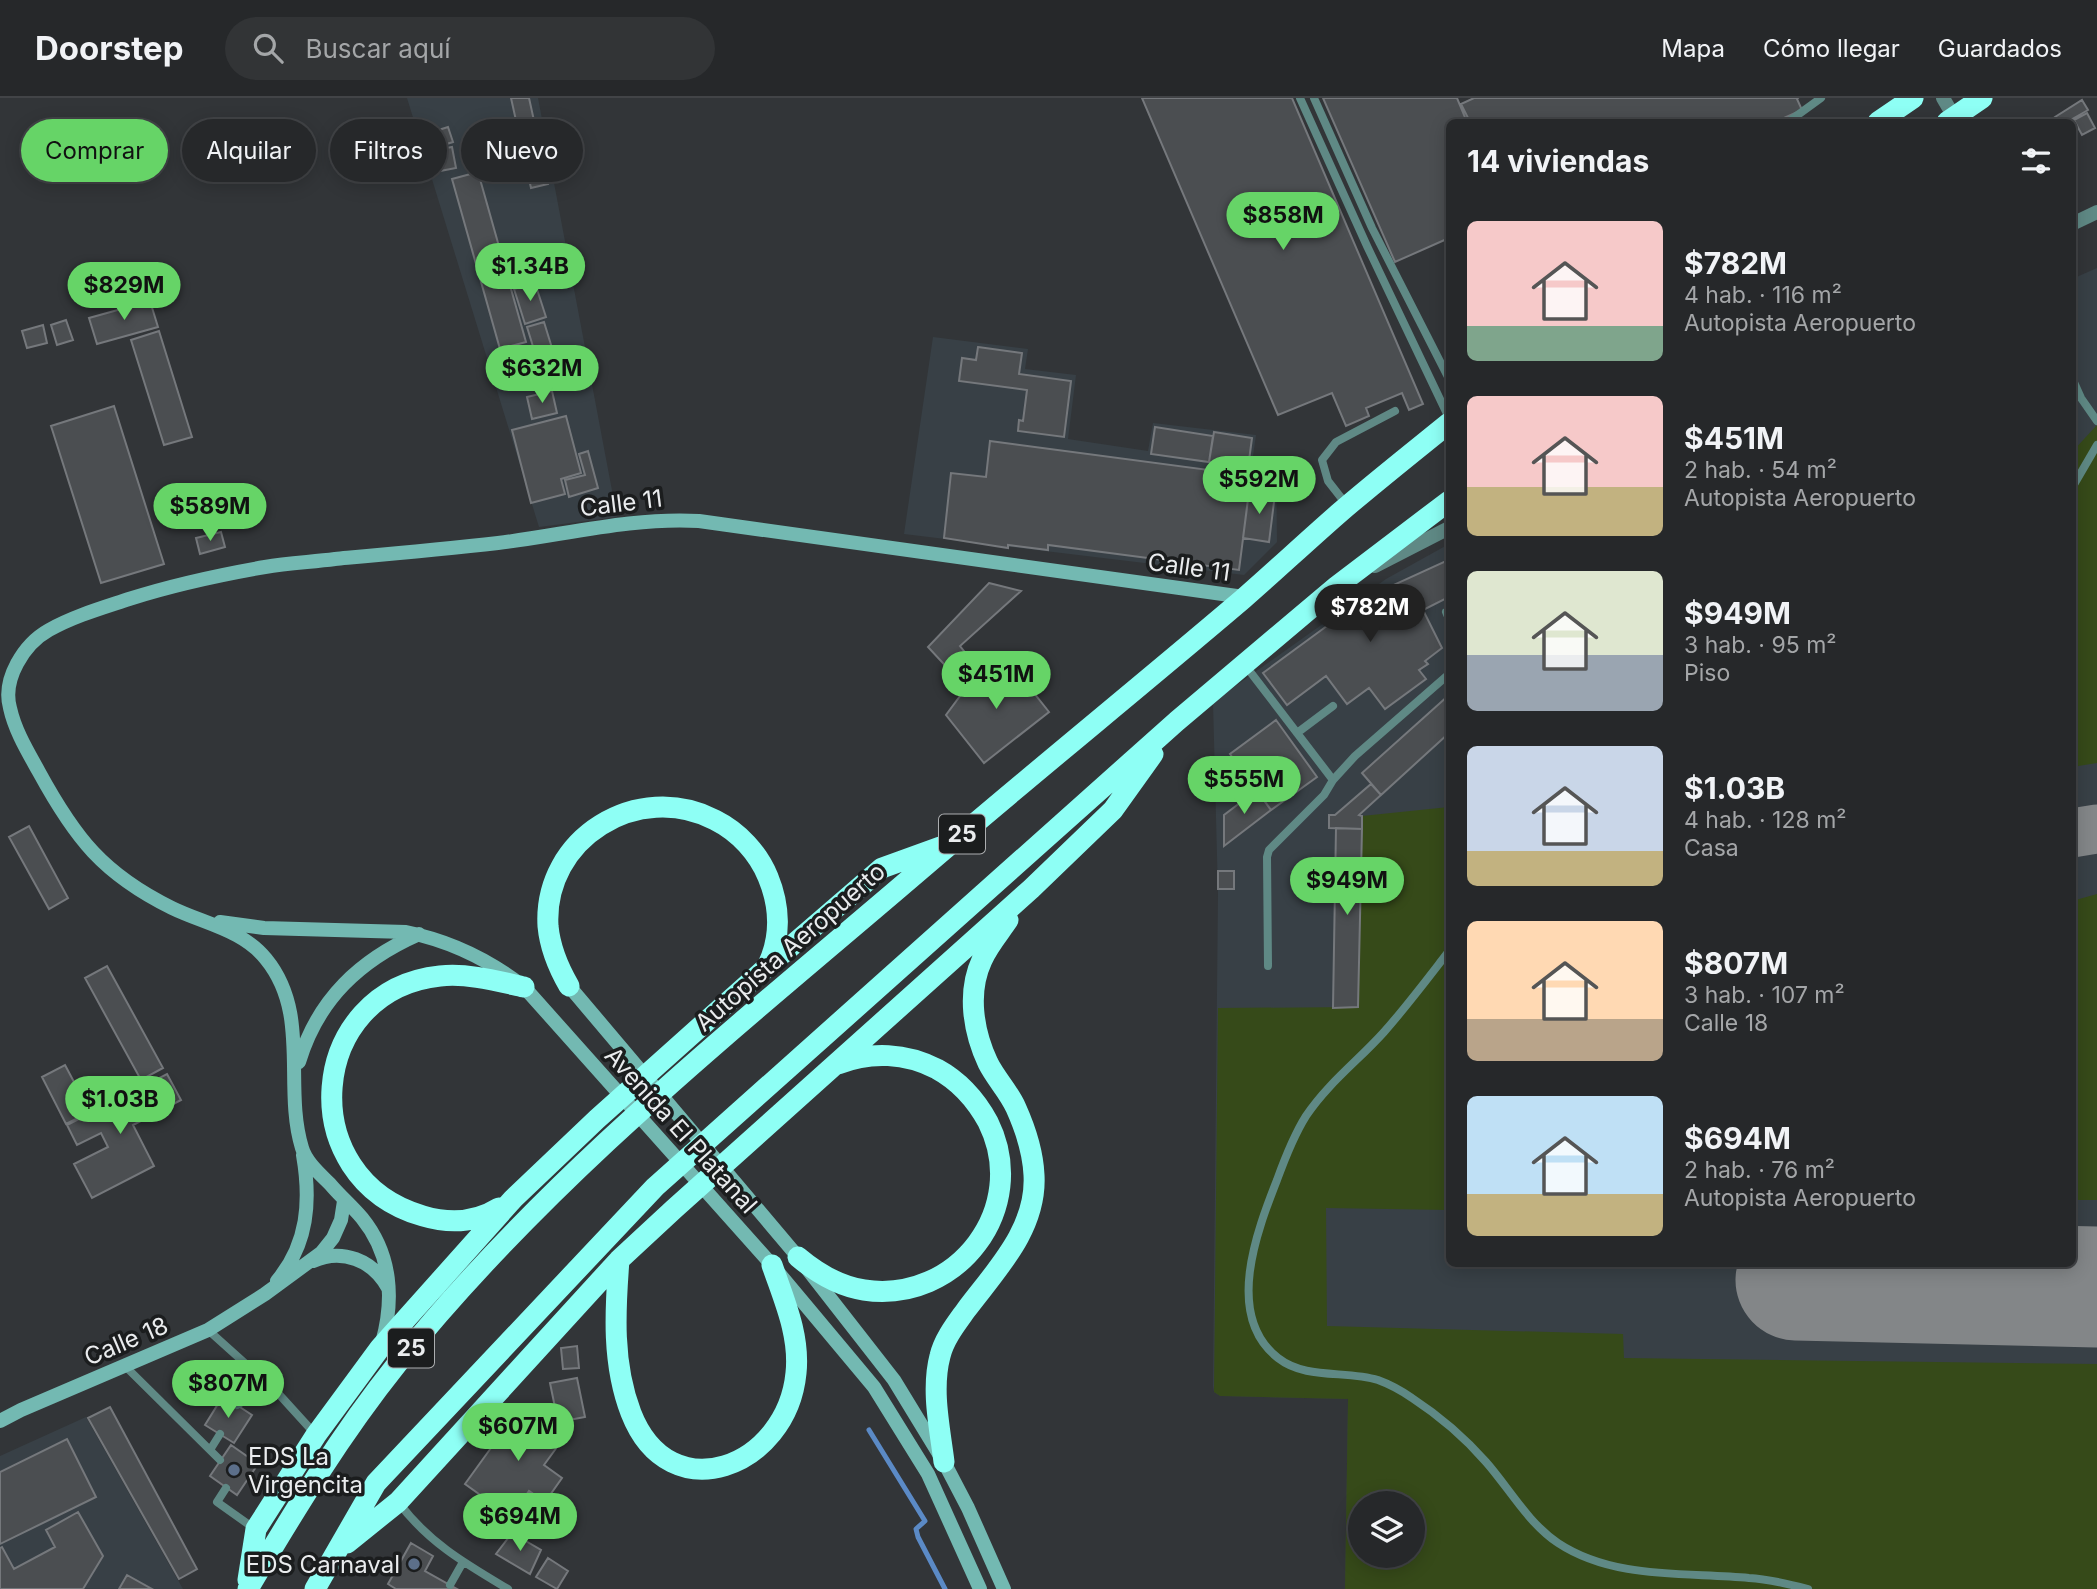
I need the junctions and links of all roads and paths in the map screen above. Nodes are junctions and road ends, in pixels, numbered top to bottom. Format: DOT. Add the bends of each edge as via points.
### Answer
graph roads {
  1 [pos="1300,98"];
  2 [pos="1314,98"];
  3 [pos="1821,98"];
  4 [pos="1913,98"];
  5 [pos="1943,98"];
  6 [pos="1982,98"];
  7 [pos="1792,119"];
  8 [pos="1882,119"];
  9 [pos="1952,119"];
  10 [pos="1956,119"];
  11 [pos="2097,212"];
  12 [pos="2076,222"];
  13 [pos="1446,373"];
  14 [pos="2076,387"];
  15 [pos="1395,411"];
  16 [pos="1446,415"];
  17 [pos="2097,421"];
  18 [pos="1446,424"];
  19 [pos="2097,445"];
  20 [pos="2076,481"];
  21 [pos="1446,503"];
  22 [pos="1348,506"];
  23 [pos="1446,530"];
  24 [pos="1337,586"];
  25 [pos="1244,597"];
  26 [pos="20,657"];
  27 [pos="1245,665"];
  28 [pos="1446,677"];
  29 [pos="1333,706"];
  30 [pos="1177,721"];
  31 [pos="1297,733"];
  32 [pos="1333,780"];
  33 [pos="951,843"];
  34 [pos="1031,889"];
  35 [pos="201,919"];
  36 [pos="419,934"];
  37 [pos="1446,955"];
  38 [pos="1268,966"];
  39 [pos="767,967"];
  40 [pos="569,986"];
  41 [pos="524,987"];
  42 [pos="825,1073"];
  43 [pos="295,1077"];
  44 [pos="303,1153"];
  45 [pos="513,1199"];
  46 [pos="344,1201"];
  47 [pos="798,1256"];
  48 [pos="619,1260"];
  49 [pos="306,1264"];
  50 [pos="772,1265"];
  51 [pos="390,1292"];
  52 [pos="265,1294"];
  53 [pos="208,1330"];
  54 [pos="380,1348"];
  55 [pos="125,1366"];
  56 [pos="276,1391"];
  57 [pos="237,1405"];
  58 [pos="0,1421"];
  59 [pos="220,1434"];
  60 [pos="316,1435"];
  61 [pos="210,1450"];
  62 [pos="220,1460"];
  63 [pos="944,1462"];
  64 [pos="226,1488"];
  65 [pos="398,1502"];
  66 [pos="256,1529"];
  67 [pos="334,1554"];
  68 [pos="463,1562"];
  69 [pos="450,1585"];
  70 [pos="247,1589"];
  71 [pos="315,1589"];
  72 [pos="508,1589"];
  73 [pos="980,1589"];
  74 [pos="1004,1589"];
  75 [pos="1808,1589"];
  1 -- 16 [label="lane"];
  2 -- 13 [label="lane" via="1372,228"];
  3 -- 7 [label="lane"];
  4 -- 8 [label="highway"];
  5 -- 9 [label="street"];
  6 -- 10 [label="highway"];
  11 -- 12 [label="street"];
  14 -- 17 [label="lane"];
  15 -- 22 [label="lane" via="1336,442 1322,460 1328,481"];
  18 -- 22 [label="highway, Autopista Aeropuerto / 25"];
  19 -- 20 [label="lane"];
  21 -- 24 [label="highway, 25"];
  22 -- 25 [label="highway, Autopista Aeropuerto / 25"];
  23 -- 24 [label="street"];
  24 -- 27 [label="highway, 25"];
  25 -- 26 [label="main road, Calle 11" via="677,520 268,566 171,586 88,612 47,631"];
  25 -- 33 [label="highway, Autopista Aeropuerto / 25"];
  26 -- 35 [label="main road, Avenida El Platanal" via="10,680 8,705 23,744 74,831 94,855 133,887"];
  27 -- 30 [label="highway, 25"];
  27 -- 31 [label="lane"];
  28 -- 32 [label="lane" via="1355,755"];
  29 -- 31 [label="lane"];
  30 -- 34 [label="highway" via="1113,810"];
  30 -- 67 [label="highway, 25" via="655,1187 376,1483"];
  31 -- 32 [label="lane"];
  32 -- 38 [label="lane" via="1269,850"];
  33 -- 39 [label="highway" via="882,868"];
  33 -- 70 [label="highway, Autopista Aeropuerto / 25" via="682,1074 530,1216 456,1295 362,1409"];
  34 -- 42 [label="highway"];
  34 -- 63 [label="highway" via="982,960 972,997 988,1063 1016,1107 1028,1143 1034,1176 1031,1210 1016,1243 952,1330 940,1354 937,1398"];
  35 -- 36 [label="main road, Avenida El Platanal" via="264,928"];
  35 -- 43 [label="main road, Avenida El Platanal" via="247,940 268,961 289,1008"];
  36 -- 41 [label="main road, Avenida El Platanal" via="485,960"];
  36 -- 43 [label="main road" via="376,957 339,990 313,1027"];
  37 -- 75 [label="lane" via="1384,1032 1327,1088 1289,1150 1251,1259 1248,1289 1260,1338 1278,1359 1304,1370 1377,1380 1412,1398 1485,1461 1540,1528 1579,1555 1649,1572 1752,1578"];
  39 -- 40 [label="highway" via="778,920 772,887 758,858 736,833 708,816 676,807 652,807 598,826 574,848 557,876 548,924 554,956"];
  39 -- 45 [label="highway"];
  40 -- 47 [label="main road, Avenida El Platanal"];
  41 -- 45 [label="highway" via="458,975 404,985 374,1004 350,1032 341,1048 331,1101 345,1154 366,1184 395,1206 429,1218 466,1221 483,1217"];
  41 -- 50 [label="main road, Avenida El Platanal"];
  42 -- 47 [label="highway" via="839,1063 874,1055 911,1059 944,1073 971,1097 990,1128 999,1162 998,1199 985,1232 962,1261 916,1287 880,1292 853,1288 828,1278"];
  42 -- 48 [label="highway"];
  43 -- 44 [label="main road, Avenida El Platanal" via="296,1126"];
  44 -- 46 [label="main road, Avenida El Platanal"];
  44 -- 52 [label="main road, Calle 18" via="307,1214 299,1244 285,1271"];
  45 -- 54 [label="highway"];
  46 -- 49 [label="main road, Calle 18" via="333,1238"];
  46 -- 51 [label="main road, Avenida El Platanal" via="377,1241"];
  47 -- 63 [label="main road, Avenida El Platanal" via="894,1380"];
  48 -- 50 [label="highway" via="615,1342 631,1413 658,1452 677,1464 700,1470 723,1468 744,1459 775,1432 787,1405 796,1374 796,1346 793,1323"];
  48 -- 65 [label="highway"];
  49 -- 51 [label="main road" via="329,1256 354,1258 376,1271"];
  49 -- 52 [label="main road, Calle 18"];
  50 -- 73 [label="main road, Avenida El Platanal" via="874,1387 928,1475"];
  51 -- 54 [label="main road, Avenida El Platanal"];
  52 -- 53 [label="main road, Calle 18"];
  53 -- 55 [label="main road, Calle 18"];
  53 -- 56 [label="lane"];
  54 -- 60 [label="highway"];
  55 -- 58 [label="main road, Calle 18"];
  55 -- 61 [label="lane"];
  56 -- 57 [label="lane" via="261,1390"];
  56 -- 60 [label="lane"];
  59 -- 61 [label="lane"];
  60 -- 66 [label="highway"];
  61 -- 62 [label="lane"];
  63 -- 74 [label="main road, Avenida El Platanal"];
  64 -- 66 [label="lane" via="217,1502"];
  65 -- 67 [label="highway"];
  65 -- 68 [label="lane" via="436,1544"];
  66 -- 70 [label="highway"];
  67 -- 71 [label="highway, 25"];
  68 -- 69 [label="lane"];
  68 -- 72 [label="lane"];
}
